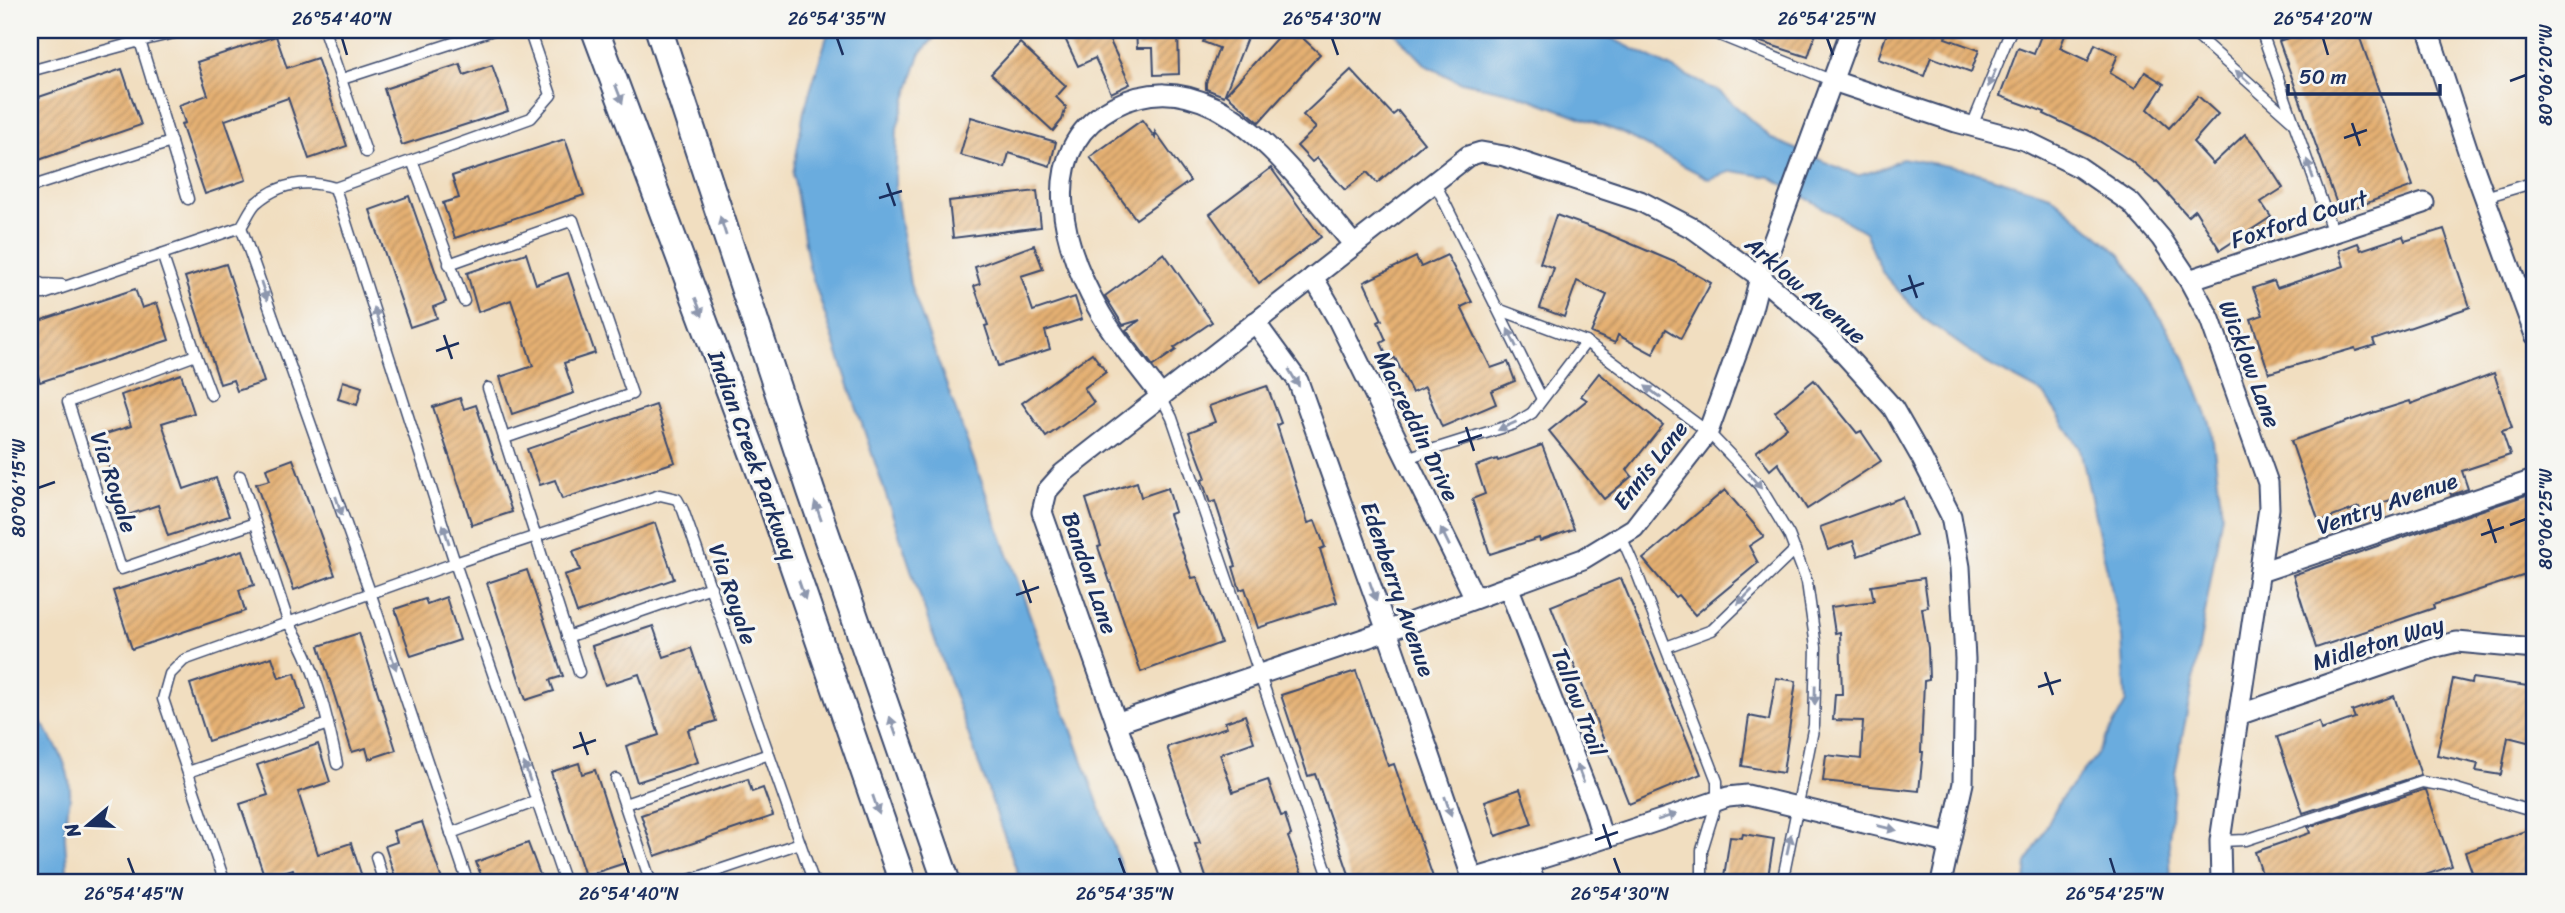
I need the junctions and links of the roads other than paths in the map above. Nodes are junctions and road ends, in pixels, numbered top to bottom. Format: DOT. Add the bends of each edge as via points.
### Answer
graph roads {
  1 [pos="187,30"];
  2 [pos="324,30"];
  3 [pos="493,30"];
  4 [pos="529,30"];
  5 [pos="595,30"];
  6 [pos="659,30"];
  7 [pos="1707,30"];
  8 [pos="1851,30"];
  9 [pos="2011,30"];
  10 [pos="2190,30"];
  11 [pos="2261,30"];
  12 [pos="2428,30"];
  13 [pos="140,41"];
  14 [pos="30,71"];
  15 [pos="342,79"];
  16 [pos="1833,81"];
  17 [pos="2294,123"];
  18 [pos="1972,126"];
  19 [pos="171,142"];
  20 [pos="366,152"];
  21 [pos="412,163"];
  22 [pos="2535,182"];
  23 [pos="1435,183"];
  24 [pos="30,187"];
  25 [pos="335,188"];
  26 [pos="2485,197"];
  27 [pos="188,198"];
  28 [pos="2424,203"];
  29 [pos="241,227"];
  30 [pos="2333,233"];
  31 [pos="1354,245"];
  32 [pos="162,254"];
  33 [pos="449,264"];
  34 [pos="1313,277"];
  35 [pos="1760,277"];
  36 [pos="30,278"];
  37 [pos="2189,281"];
  38 [pos="70,285"];
  39 [pos="30,294"];
  40 [pos="464,301"];
  41 [pos="1498,309"];
  42 [pos="1255,322"];
  43 [pos="2535,335"];
  44 [pos="1586,342"];
  45 [pos="196,355"];
  46 [pos="488,388"];
  47 [pos="211,395"];
  48 [pos="1161,396"];
  49 [pos="1542,400"];
  50 [pos="1708,432"];
  51 [pos="505,438"];
  52 [pos="1406,458"];
  53 [pos="240,476"];
  54 [pos="2531,481"];
  55 [pos="255,523"];
  56 [pos="1621,536"];
  57 [pos="537,537"];
  58 [pos="1795,550"];
  59 [pos="455,564"];
  60 [pos="2260,572"];
  61 [pos="1508,586"];
  62 [pos="711,587"];
  63 [pos="371,596"];
  64 [pos="1475,598"];
  65 [pos="289,624"];
  66 [pos="1387,631"];
  67 [pos="567,636"];
  68 [pos="1666,647"];
  69 [pos="2535,649"];
  70 [pos="579,672"];
  71 [pos="1259,675"];
  72 [pos="2238,715"];
  73 [pos="1116,723"];
  74 [pos="328,724"];
  75 [pos="769,754"];
  76 [pos="337,765"];
  77 [pos="188,772"];
  78 [pos="616,779"];
  79 [pos="537,801"];
  80 [pos="1717,801"];
  81 [pos="625,804"];
  82 [pos="1797,806"];
  83 [pos="2535,812"];
  84 [pos="451,833"];
  85 [pos="1602,837"];
  86 [pos="2220,841"];
  87 [pos="800,843"];
  88 [pos="1948,843"];
  89 [pos="376,858"];
  90 [pos="1528,863"];
  91 [pos="1473,881"];
  92 [pos="225,883"];
  93 [pos="384,883"];
  94 [pos="468,883"];
  95 [pos="565,883"];
  96 [pos="651,883"];
  97 [pos="681,883"];
  98 [pos="814,883"];
  99 [pos="903,883"];
  100 [pos="947,883"];
  101 [pos="1172,883"];
  102 [pos="1331,883"];
  103 [pos="1535,883"];
  104 [pos="1702,883"];
  105 [pos="1782,883"];
  106 [pos="1941,883"];
  107 [pos="2221,883"];
  1 -- 13 [label="lane"];
  2 -- 15 [label="lane"];
  3 -- 15 [label="lane"];
  4 -- 21 [label="lane" via="551,95 531,118"];
  5 -- 99 [label="street, Indian Creek Parkway, one-way" via="771,501"];
  100 -- 6 [label="street, Indian Creek Parkway, one-way"];
  7 -- 16 [label="lane"];
  8 -- 16 [label="street, Ennis Lane"];
  9 -- 18 [label="lane, one-way"];
  17 -- 10 [label="lane, one-way"];
  11 -- 17 [label="lane"];
  12 -- 26 [label="street"];
  13 -- 14 [label="lane"];
  13 -- 19 [label="lane"];
  15 -- 20 [label="lane"];
  16 -- 18 [label="street, Wicklow Lane"];
  16 -- 35 [label="street, Ennis Lane"];
  30 -- 17 [label="lane, one-way"];
  18 -- 37 [label="street, Wicklow Lane" via="2035,146 2079,167 2131,203"];
  19 -- 24 [label="lane"];
  19 -- 27 [label="lane"];
  21 -- 25 [label="lane"];
  21 -- 33 [label="lane"];
  22 -- 26 [label="lane"];
  23 -- 31 [label="street, Arklow Avenue"];
  23 -- 35 [label="street, Arklow Avenue" via="1468,156 1481,152 1504,156 1640,201 1694,229"];
  23 -- 41 [label="lane"];
  25 -- 29 [label="lane" via="292,184 255,204"];
  59 -- 25 [label="lane, one-way"];
  26 -- 43 [label="street"];
  28 -- 30 [label="street, Foxford Court"];
  29 -- 32 [label="lane"];
  29 -- 63 [label="lane, one-way"];
  30 -- 37 [label="street, Foxford Court"];
  31 -- 34 [label="street, Arklow Avenue"];
  31 -- 48 [label="street" via="1281,160 1216,108 1182,94 1155,93 1123,102 1100,115 1077,139 1066,164 1060,192 1065,223 1081,275 1102,316"];
  32 -- 38 [label="lane"];
  32 -- 45 [label="lane"];
  33 -- 40 [label="lane"];
  33 -- 51 [label="lane" via="573,220 632,394"];
  34 -- 42 [label="street, Arklow Avenue"];
  34 -- 52 [label="street, Macreddin Drive"];
  35 -- 50 [label="street, Ennis Lane"];
  35 -- 88 [label="street, Arklow Avenue" via="1827,335 1893,408 1951,516 1960,567 1965,659 1962,783"];
  36 -- 38 [label="lane" via="42,284"];
  37 -- 60 [label="street, Wicklow Lane" via="2210,319 2267,483 2269,508"];
  38 -- 39 [label="lane"];
  41 -- 44 [label="lane"];
  49 -- 41 [label="lane, one-way"];
  42 -- 48 [label="street, Bandon Lane"];
  42 -- 66 [label="street, Edenberry Avenue, one-way" via="1298,381"];
  44 -- 49 [label="lane"];
  50 -- 44 [label="lane, one-way"];
  45 -- 47 [label="lane"];
  45 -- 55 [label="lane, Via Royale" via="68,402 121,569"];
  46 -- 51 [label="lane"];
  48 -- 71 [label="lane"];
  48 -- 73 [label="street, Bandon Lane" via="1063,473 1047,491 1042,512"];
  49 -- 52 [label="lane, one-way" via="1514,424"];
  50 -- 56 [label="street, Ennis Lane" via="1634,528"];
  50 -- 58 [label="lane, one-way" via="1759,485"];
  51 -- 57 [label="lane"];
  64 -- 52 [label="street, Macreddin Drive, one-way"];
  53 -- 55 [label="lane"];
  54 -- 60 [label="street, Ventry Avenue"];
  55 -- 65 [label="lane"];
  56 -- 61 [label="street, Ennis Lane" via="1583,559"];
  56 -- 68 [label="lane"];
  57 -- 59 [label="lane, Via Royale"];
  57 -- 62 [label="lane, Via Royale" via="660,495 677,499"];
  57 -- 67 [label="lane"];
  58 -- 68 [label="lane, one-way" via="1712,630"];
  58 -- 82 [label="lane, one-way" via="1807,582 1816,648 1814,725"];
  59 -- 63 [label="lane, Via Royale"];
  79 -- 59 [label="lane, one-way"];
  60 -- 72 [label="street, Wicklow Lane"];
  61 -- 64 [label="street, Ennis Lane"];
  85 -- 61 [label="street, Tallow Trail, one-way"];
  62 -- 67 [label="lane"];
  62 -- 75 [label="lane, Via Royale"];
  63 -- 65 [label="lane, Via Royale"];
  63 -- 84 [label="lane, one-way"];
  64 -- 66 [label="street, Ennis Lane"];
  65 -- 74 [label="lane" via="303,645"];
  65 -- 77 [label="lane, Via Royale" via="184,660 170,674 163,699"];
  66 -- 71 [label="street, Ennis Lane"];
  66 -- 91 [label="street, Edenberry Avenue, one-way"];
  67 -- 70 [label="lane"];
  68 -- 80 [label="lane" via="1717,781"];
  69 -- 72 [label="street, Midleton Way" via="2457,642"];
  71 -- 73 [label="street, Ennis Lane"];
  71 -- 102 [label="lane"];
  72 -- 86 [label="street, Wicklow Lane"];
  73 -- 101 [label="street, Bandon Lane"];
  74 -- 76 [label="lane"];
  74 -- 77 [label="lane"];
  75 -- 81 [label="lane"];
  75 -- 87 [label="lane, Via Royale"];
  77 -- 92 [label="lane, Via Royale"];
  78 -- 81 [label="lane"];
  79 -- 84 [label="lane"];
  79 -- 95 [label="lane"];
  80 -- 82 [label="street" via="1747,794"];
  85 -- 80 [label="street, one-way"];
  80 -- 104 [label="lane" via="1702,850"];
  81 -- 96 [label="lane"];
  82 -- 88 [label="street, one-way"];
  105 -- 82 [label="lane, one-way"];
  83 -- 86 [label="lane" via="2422,782 2246,840"];
  84 -- 94 [label="lane"];
  85 -- 90 [label="street"];
  86 -- 107 [label="street, Wicklow Lane"];
  87 -- 97 [label="lane"];
  87 -- 98 [label="lane, Via Royale"];
  88 -- 106 [label="street, Arklow Avenue"];
  89 -- 93 [label="lane"];
  90 -- 91 [label="street"];
  90 -- 103 [label="street"];
}
